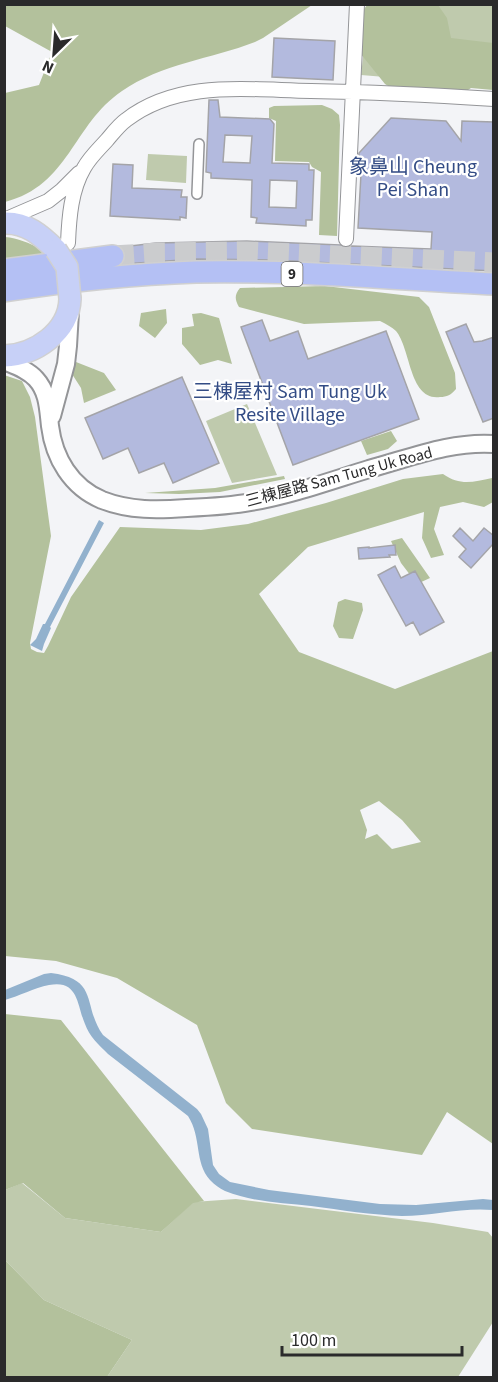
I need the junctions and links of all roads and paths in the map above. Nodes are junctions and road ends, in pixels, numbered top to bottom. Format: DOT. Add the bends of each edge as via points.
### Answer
graph roads {
  1 [pos="357,4"];
  2 [pos="354,92"];
  3 [pos="494,99"];
  4 [pos="199,144"];
  5 [pos="83,170"];
  6 [pos="197,194"];
  7 [pos="4,221"];
  8 [pos="346,239"];
  9 [pos="62,247"];
  10 [pos="113,256"];
  11 [pos="4,270"];
  12 [pos="494,284"];
  13 [pos="4,291"];
  14 [pos="70,301"];
  15 [pos="4,356"];
  16 [pos="4,362"];
  17 [pos="50,425"];
  18 [pos="494,444"];
  1 -- 2 [label="street"];
  2 -- 3 [label="street"];
  2 -- 5 [label="street" via="234,89 178,95 152,104 124,122"];
  2 -- 8 [label="street"];
  4 -- 6 [label="street"];
  5 -- 7 [label="street" via="48,201"];
  5 -- 9 [label="street"];
  7 -- 9 [label="main road" via="31,228"];
  9 -- 14 [label="main road, bridge"];
  10 -- 11 [label="highway"];
  12 -- 13 [label="highway, 9" via="196,272"];
  14 -- 15 [label="main road" via="63,321 44,343 28,352"];
  14 -- 17 [label="street, 三棟屋路 Sam Tung Uk Road" via="66,364"];
  16 -- 17 [label="street, 三棟屋路 Sam Tung Uk Road" via="27,371 40,384"];
  17 -- 18 [label="street, 三棟屋路 Sam Tung Uk Road" via="55,452 82,489 123,507 164,510 251,502 452,446"];
}
